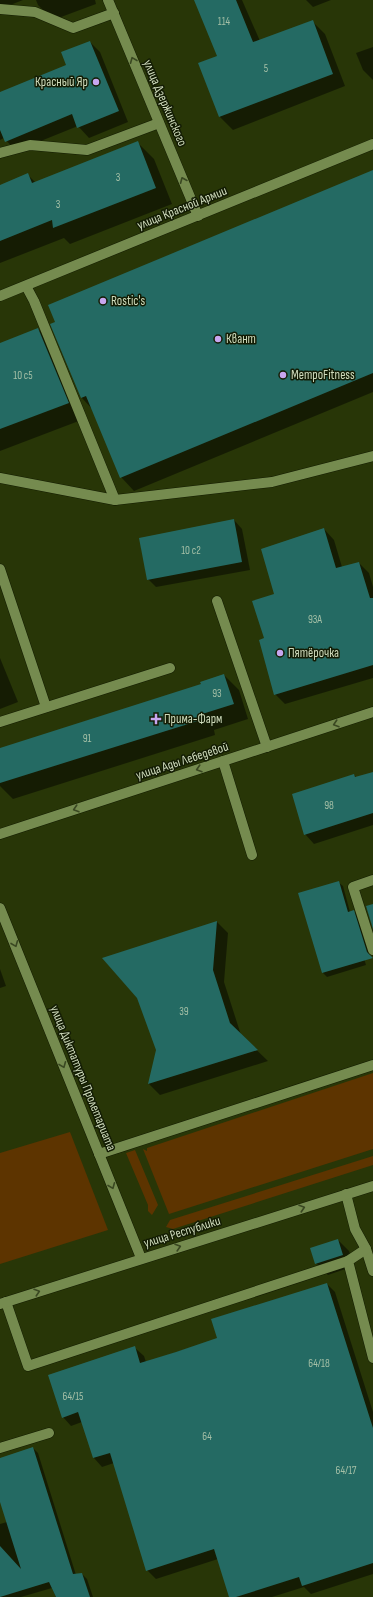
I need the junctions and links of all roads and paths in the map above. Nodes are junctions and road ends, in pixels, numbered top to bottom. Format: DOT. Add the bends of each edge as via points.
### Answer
graph roads {
  1 [pos="108,0"];
  2 [pos="0,9"];
  3 [pos="114,13"];
  4 [pos="159,123"];
  5 [pos="373,144"];
  6 [pos="0,154"];
  7 [pos="198,216"];
  8 [pos="26,286"];
  9 [pos="0,296"];
  10 [pos="373,456"];
  11 [pos="0,478"];
  12 [pos="115,500"];
  13 [pos="0,569"];
  14 [pos="217,601"];
  15 [pos="170,668"];
  16 [pos="46,707"];
  17 [pos="373,712"];
  18 [pos="0,722"];
  19 [pos="267,747"];
  20 [pos="223,761"];
  21 [pos="0,834"];
  22 [pos="252,855"];
  23 [pos="373,880"];
  24 [pos="0,908"];
  25 [pos="373,950"];
  26 [pos="373,1065"];
  27 [pos="99,1154"];
  28 [pos="373,1186"];
  29 [pos="346,1194"];
  30 [pos="366,1249"];
  31 [pos="141,1258"];
  32 [pos="348,1260"];
  33 [pos="373,1271"];
  34 [pos="3,1303"];
  35 [pos="373,1358"];
  36 [pos="49,1433"];
  37 [pos="0,1448"];
  1 -- 3 [label="street, улица Дзержинского"];
  2 -- 3 [label="street" via="35,12 73,28"];
  4 -- 3 [label="street, улица Дзержинского, one-way"];
  4 -- 6 [label="street" via="87,150 30,145"];
  7 -- 4 [label="street, улица Дзержинского, one-way"];
  5 -- 7 [label="street, улица Красной Армии"];
  7 -- 8 [label="street, улица Красной Армии"];
  8 -- 9 [label="street, улица Красной Армии"];
  8 -- 12 [label="street"];
  10 -- 12 [label="street" via="272,482"];
  11 -- 12 [label="street"];
  13 -- 16 [label="street"];
  14 -- 19 [label="street"];
  15 -- 16 [label="street"];
  16 -- 18 [label="street"];
  17 -- 19 [label="street, улица Ады Лебедевой, one-way"];
  19 -- 20 [label="street, улица Ады Лебедевой"];
  20 -- 21 [label="street, улица Ады Лебедевой, one-way"];
  20 -- 22 [label="street"];
  23 -- 25 [label="street" via="353,887"];
  24 -- 27 [label="street, улица Диктатуры Пролетариата, one-way"];
  26 -- 27 [label="street"];
  27 -- 31 [label="street, улица Диктатуры Пролетариата, one-way"];
  28 -- 29 [label="street, улица Республики"];
  29 -- 30 [label="street" via="355,1228"];
  31 -- 29 [label="street, улица Республики, one-way"];
  30 -- 32 [label="street"];
  30 -- 33 [label="street"];
  34 -- 31 [label="street, улица Республики, one-way"];
  32 -- 34 [label="street" via="28,1366"];
  32 -- 35 [label="street"];
  36 -- 37 [label="street"];
}
